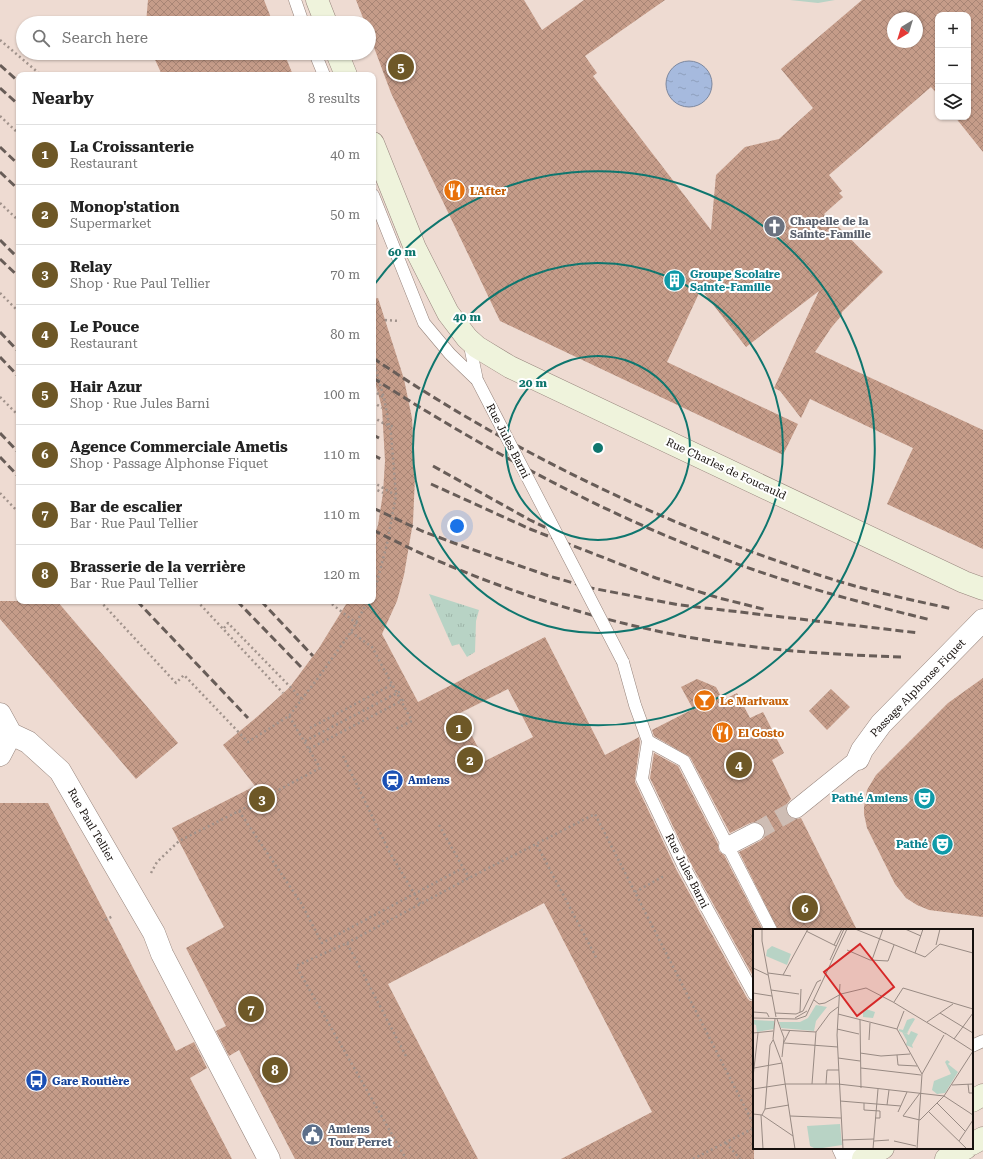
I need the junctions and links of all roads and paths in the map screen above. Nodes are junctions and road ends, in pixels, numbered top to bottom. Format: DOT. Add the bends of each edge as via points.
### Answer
graph roads {
  1 [pos="295,0"];
  2 [pos="317,0"];
  3 [pos="301,16"];
  4 [pos="323,16"];
  5 [pos="0,40"];
  6 [pos="16,54"];
  7 [pos="23,60"];
  8 [pos="318,60"];
  9 [pos="340,60"];
  10 [pos="37,72"];
  11 [pos="323,72"];
  12 [pos="345,72"];
  13 [pos="0,116"];
  14 [pos="16,131"];
  15 [pos="376,150"];
  16 [pos="0,203"];
  17 [pos="376,203"];
  18 [pos="16,218"];
  19 [pos="0,293"];
  20 [pos="16,309"];
  21 [pos="472,343"];
  22 [pos="376,370"];
  23 [pos="477,380"];
  24 [pos="376,392"];
  25 [pos="0,397"];
  26 [pos="384,398"];
  27 [pos="376,404"];
  28 [pos="382,408"];
  29 [pos="16,413"];
  30 [pos="376,419"];
  31 [pos="394,427"];
  32 [pos="376,484"];
  33 [pos="376,489"];
  34 [pos="0,493"];
  35 [pos="384,493"];
  36 [pos="396,495"];
  37 [pos="16,510"];
  38 [pos="376,585"];
  39 [pos="983,589"];
  40 [pos="103,604"];
  41 [pos="200,604"];
  42 [pos="332,604"];
  43 [pos="366,604"];
  44 [pos="983,620"];
  45 [pos="360,626"];
  46 [pos="224,628"];
  47 [pos="351,632"];
  48 [pos="393,684"];
  49 [pos="401,691"];
  50 [pos="283,693"];
  51 [pos="302,699"];
  52 [pos="405,699"];
  53 [pos="0,714"];
  54 [pos="289,716"];
  55 [pos="310,728"];
  56 [pos="395,728"];
  57 [pos="11,734"];
  58 [pos="305,741"];
  59 [pos="648,741"];
  60 [pos="309,749"];
  61 [pos="0,755"];
  62 [pos="342,756"];
  63 [pos="858,759"];
  64 [pos="796,810"];
  65 [pos="239,811"];
  66 [pos="439,825"];
  67 [pos="755,832"];
  68 [pos="537,845"];
  69 [pos="728,846"];
  70 [pos="459,870"];
  71 [pos="469,878"];
  72 [pos="137,904"];
  73 [pos="421,905"];
  74 [pos="770,929"];
  75 [pos="347,944"];
  76 [pos="597,959"];
  77 [pos="753,992"];
  78 [pos="983,1041"];
  79 [pos="973,1046"];
  80 [pos="406,1056"];
  81 [pos="983,1096"];
  82 [pos="973,1101"];
  83 [pos="753,1125"];
  84 [pos="753,1128"];
  85 [pos="983,1138"];
  86 [pos="726,1142"];
  87 [pos="973,1143"];
  88 [pos="838,1149"];
  89 [pos="852,1149"];
  90 [pos="881,1149"];
  91 [pos="884,1149"];
  92 [pos="964,1149"];
  93 [pos="269,1159"];
  94 [pos="406,1159"];
  95 [pos="693,1159"];
  96 [pos="740,1159"];
  97 [pos="843,1159"];
  98 [pos="850,1159"];
  99 [pos="863,1159"];
  100 [pos="890,1159"];
  101 [pos="946,1159"];
  1 -- 3 [label="lane"];
  2 -- 4 [label="main road"];
  5 -- 6 [label="path"];
  7 -- 10 [label="path"];
  8 -- 11 [label="lane"];
  9 -- 12 [label="main road"];
  13 -- 14 [label="path"];
  15 -- 21 [label="main road" via="415,248 448,313"];
  16 -- 18 [label="path"];
  17 -- 23 [label="lane" via="424,323 450,354"];
  19 -- 20 [label="path"];
  21 -- 23 [label="lane, Rue Jules Barni" via="471,351"];
  21 -- 39 [label="main road, Rue Charles de Foucauld" via="510,367"];
  22 -- 26 [label="path"];
  23 -- 59 [label="lane, Rue Jules Barni, bridge" via="622,662"];
  24 -- 26 [label="path"];
  25 -- 29 [label="path"];
  26 -- 36 [label="path" via="391,434"];
  27 -- 28 [label="path"];
  30 -- 31 [label="path"];
  32 -- 36 [label="path"];
  33 -- 35 [label="path"];
  34 -- 37 [label="path"];
  36 -- 38 [label="path"];
  40 -- 54 [label="path" via="176,683 184,676 248,742"];
  41 -- 46 [label="path"];
  42 -- 45 [label="path"];
  43 -- 47 [label="path"];
  44 -- 63 [label="street, Passage Alphonse Fiquet" via="881,724"];
  46 -- 50 [label="path"];
  46 -- 51 [label="path" via="228,623"];
  47 -- 48 [label="path" via="372,648"];
  47 -- 51 [label="path"];
  48 -- 55 [label="path"];
  48 -- 56 [label="path" via="412,721"];
  49 -- 58 [label="path"];
  51 -- 54 [label="path"];
  52 -- 60 [label="path"];
  53 -- 57 [label="street"];
  54 -- 58 [label="path"];
  57 -- 61 [label="street"];
  57 -- 72 [label="street, Rue Paul Tellier" via="28,742 60,771"];
  58 -- 60 [label="path"];
  59 -- 69 [label="lane" via="684,761"];
  59 -- 77 [label="lane, Rue Jules Barni" via="642,779 683,865"];
  60 -- 65 [label="path" via="320,768"];
  62 -- 73 [label="path" via="389,851"];
  63 -- 64 [label="street"];
  65 -- 70 [label="path" via="301,903 322,943"];
  65 -- 72 [label="path" via="179,841 157,862"];
  66 -- 71 [label="path"];
  67 -- 69 [label="street"];
  68 -- 71 [label="path"];
  68 -- 76 [label="path"];
  68 -- 83 [label="path" via="595,814"];
  69 -- 74 [label="lane"];
  71 -- 73 [label="path"];
  72 -- 93 [label="street, Rue Paul Tellier"];
  73 -- 75 [label="path"];
  75 -- 80 [label="path"];
  75 -- 94 [label="path" via="296,966"];
  78 -- 79 [label="lane"];
  81 -- 82 [label="main road"];
  84 -- 86 [label="path"];
  85 -- 87 [label="main road"];
  86 -- 95 [label="path"];
  86 -- 96 [label="path"];
  88 -- 97 [label="lane"];
  89 -- 98 [label="lane"];
  90 -- 99 [label="main road"];
  91 -- 100 [label="lane"];
  92 -- 101 [label="main road"];
}
